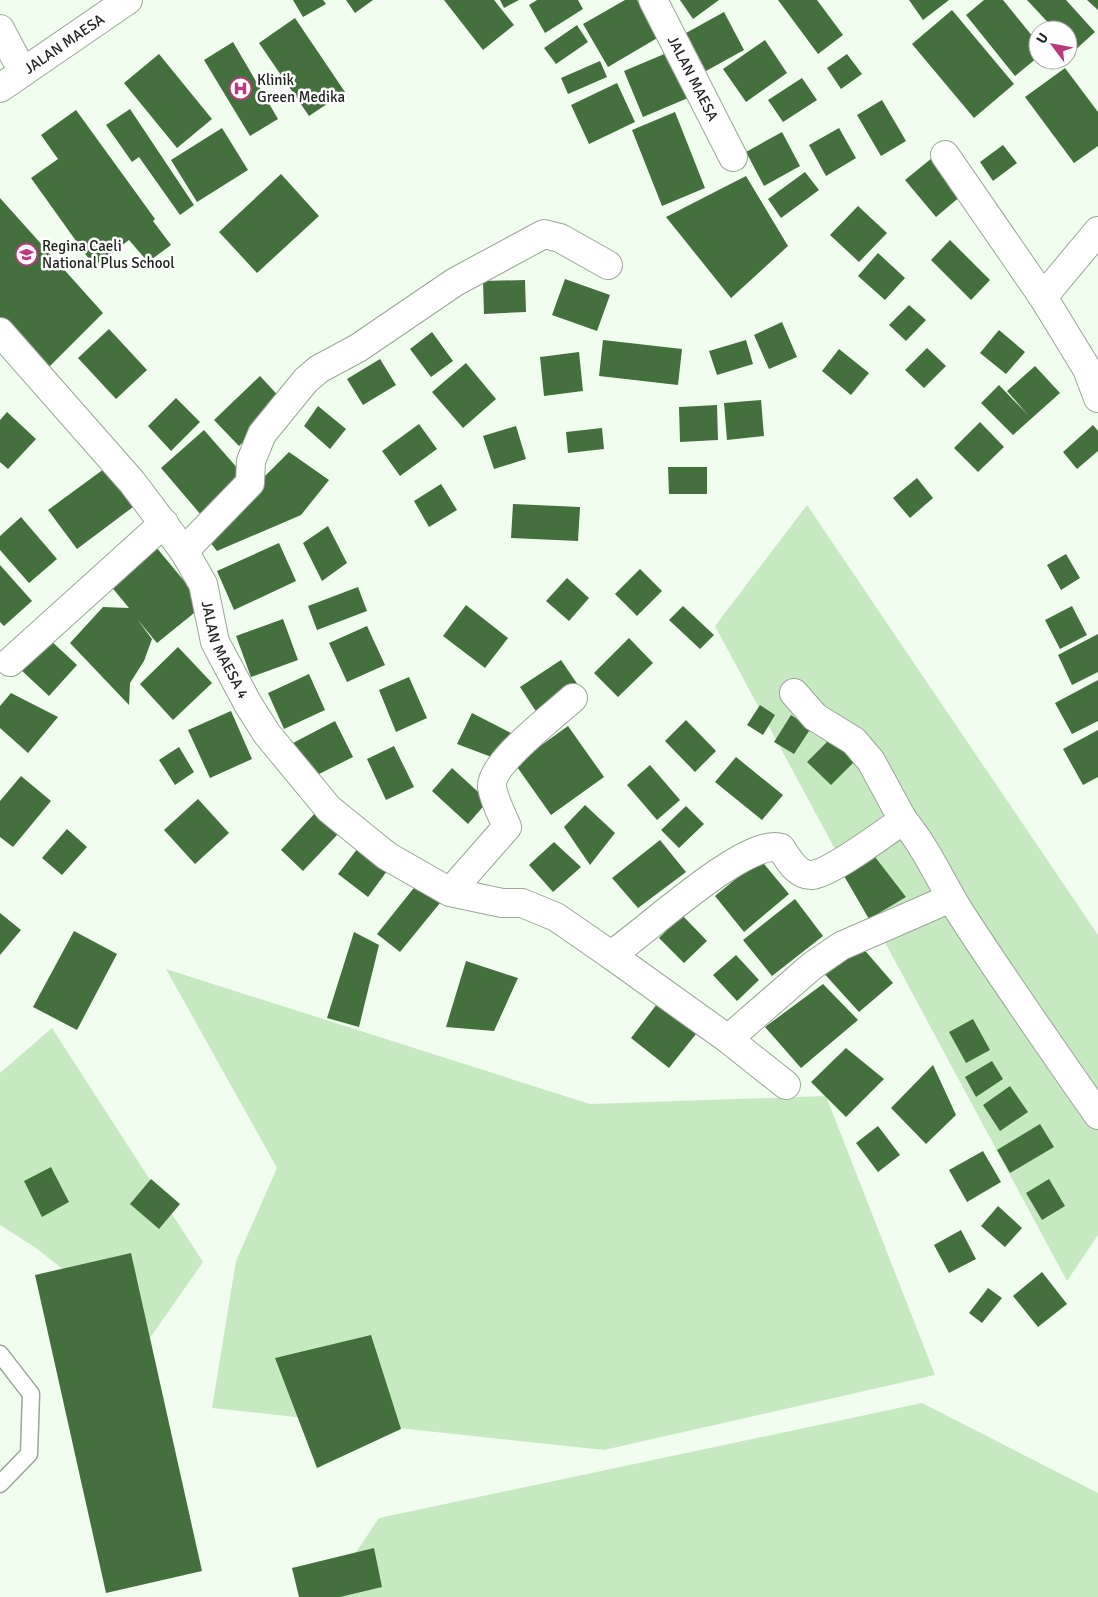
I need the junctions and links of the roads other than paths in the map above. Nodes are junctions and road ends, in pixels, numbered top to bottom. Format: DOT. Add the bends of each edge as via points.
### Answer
graph roads {
  1 [pos="128,0"];
  2 [pos="653,0"];
  3 [pos="0,30"];
  4 [pos="24,72"];
  5 [pos="0,88"];
  6 [pos="945,155"];
  7 [pos="733,157"];
  8 [pos="1098,232"];
  9 [pos="608,265"];
  10 [pos="1043,297"];
  11 [pos="0,332"];
  12 [pos="1098,398"];
  13 [pos="164,523"];
  14 [pos="184,551"];
  15 [pos="10,662"];
  16 [pos="794,693"];
  17 [pos="573,698"];
  18 [pos="903,820"];
  19 [pos="450,892"];
  20 [pos="951,898"];
  21 [pos="612,955"];
  22 [pos="728,1039"];
  23 [pos="786,1085"];
  24 [pos="1098,1116"];
  25 [pos="0,1354"];
  26 [pos="0,1484"];
  1 -- 4 [label="street, JALAN MAESA"];
  2 -- 7 [label="street, JALAN MAESA"];
  3 -- 4 [label="street"];
  4 -- 5 [label="street, JALAN MAESA"];
  6 -- 10 [label="street"];
  8 -- 10 [label="street"];
  9 -- 14 [label="street" via="560,238 544,234 455,282 358,348 319,370 288,401 262,434 251,461 252,477 247,488"];
  10 -- 12 [label="street" via="1087,369"];
  11 -- 13 [label="street, JALAN MAESA 4" via="110,456"];
  13 -- 14 [label="street, JALAN MAESA 4"];
  13 -- 15 [label="street"];
  14 -- 19 [label="street, JALAN MAESA 4" via="203,584 215,642 248,704 298,773 329,809 387,856"];
  16 -- 18 [label="street" via="815,717 854,741 871,761"];
  17 -- 19 [label="street" via="510,755 493,776 492,788 507,827"];
  18 -- 20 [label="street"];
  18 -- 21 [label="street" via="878,839 826,870 811,875 790,864 781,848 773,845 762,848 680,900"];
  19 -- 21 [label="street, JALAN MAESA 4" via="502,903 522,903 556,917"];
  20 -- 22 [label="street" via="841,946 812,966"];
  20 -- 24 [label="street"];
  21 -- 22 [label="street, JALAN MAESA 4"];
  22 -- 23 [label="street, JALAN MAESA 4"];
  25 -- 26 [label="lane" via="31,1394 29,1454"];
}
